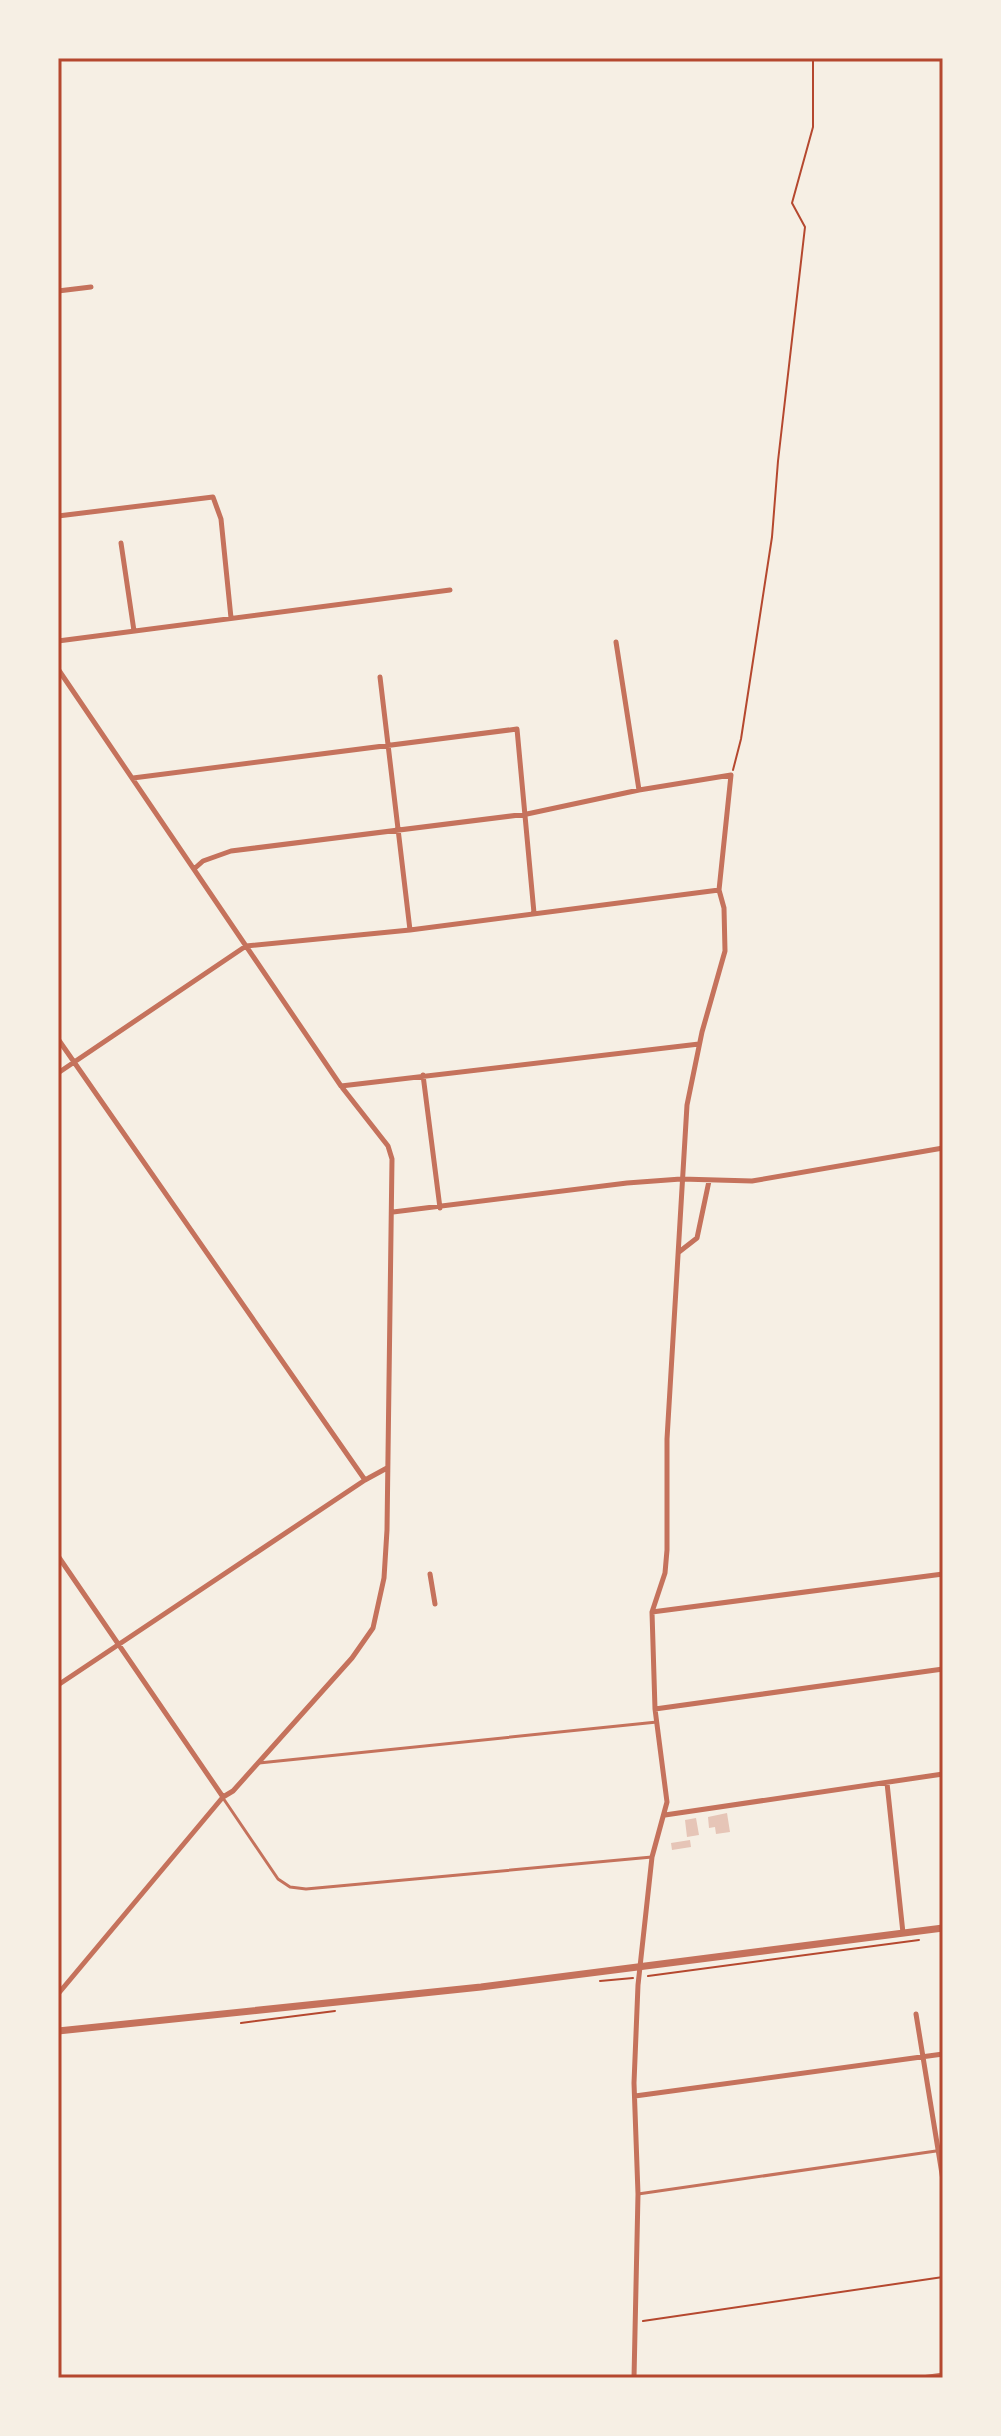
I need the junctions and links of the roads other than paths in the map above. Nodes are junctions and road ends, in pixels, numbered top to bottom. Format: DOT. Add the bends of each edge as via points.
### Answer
graph roads {
  1 [pos="91,287"];
  2 [pos="58,291"];
  3 [pos="58,516"];
  4 [pos="121,543"];
  5 [pos="450,590"];
  6 [pos="231,618"];
  7 [pos="134,631"];
  8 [pos="58,641"];
  9 [pos="616,642"];
  10 [pos="58,669"];
  11 [pos="380,677"];
  12 [pos="387,746"];
  13 [pos="133,778"];
  14 [pos="639,790"];
  15 [pos="527,814"];
  16 [pos="396,830"];
  17 [pos="194,869"];
  18 [pos="719,890"];
  19 [pos="534,913"];
  20 [pos="410,930"];
  21 [pos="246,946"];
  22 [pos="58,1039"];
  23 [pos="699,1044"];
  24 [pos="74,1062"];
  25 [pos="58,1073"];
  26 [pos="423,1075"];
  27 [pos="341,1086"];
  28 [pos="943,1148"];
  29 [pos="681,1179"];
  30 [pos="709,1181"];
  31 [pos="440,1208"];
  32 [pos="393,1212"];
  33 [pos="679,1252"];
  34 [pos="387,1468"];
  35 [pos="365,1480"];
  36 [pos="58,1556"];
  37 [pos="430,1574"];
  38 [pos="943,1574"];
  39 [pos="435,1604"];
  40 [pos="652,1612"];
  41 [pos="120,1645"];
  42 [pos="943,1669"];
  43 [pos="58,1685"];
  44 [pos="655,1709"];
  45 [pos="658,1722"];
  46 [pos="259,1763"];
  47 [pos="943,1774"];
  48 [pos="887,1783"];
  49 [pos="223,1797"];
  50 [pos="665,1815"];
  51 [pos="652,1857"];
  52 [pos="943,1928"];
  53 [pos="903,1934"];
  54 [pos="640,1968"];
  55 [pos="58,1994"];
  56 [pos="916,2014"];
  57 [pos="58,2031"];
  58 [pos="943,2054"];
  59 [pos="923,2057"];
  60 [pos="635,2096"];
  61 [pos="941,2150"];
  62 [pos="943,2180"];
  63 [pos="638,2194"];
  64 [pos="943,2375"];
  65 [pos="634,2378"];
  66 [pos="922,2378"];
  1 -- 2 [label="street"];
  3 -- 6 [label="street" via="213,497 221,519"];
  4 -- 7 [label="street"];
  5 -- 6 [label="street"];
  6 -- 7 [label="street"];
  7 -- 8 [label="street"];
  9 -- 14 [label="street"];
  10 -- 13 [label="street"];
  11 -- 12 [label="street"];
  12 -- 13 [label="street"];
  12 -- 15 [label="street" via="517,729"];
  12 -- 16 [label="street"];
  13 -- 17 [label="street"];
  14 -- 15 [label="street"];
  14 -- 18 [label="street" via="731,775"];
  15 -- 16 [label="street"];
  15 -- 19 [label="street"];
  16 -- 17 [label="street" via="231,851"];
  16 -- 20 [label="street"];
  17 -- 21 [label="street"];
  18 -- 19 [label="street"];
  18 -- 23 [label="street" via="725,951"];
  19 -- 20 [label="street"];
  20 -- 21 [label="street"];
  21 -- 24 [label="street"];
  21 -- 27 [label="street"];
  22 -- 24 [label="street"];
  23 -- 26 [label="street"];
  23 -- 29 [label="street"];
  24 -- 25 [label="street"];
  24 -- 35 [label="street"];
  26 -- 27 [label="street"];
  26 -- 31 [label="street"];
  27 -- 32 [label="street" via="388,1146"];
  28 -- 30 [label="street" via="752,1181"];
  29 -- 30 [label="street"];
  29 -- 31 [label="street"];
  29 -- 33 [label="street"];
  30 -- 33 [label="street" via="697,1238"];
  31 -- 32 [label="street"];
  32 -- 34 [label="street"];
  33 -- 40 [label="street" via="667,1439 667,1550"];
  34 -- 35 [label="street"];
  34 -- 46 [label="street" via="384,1578 373,1628"];
  35 -- 41 [label="street"];
  36 -- 41 [label="street"];
  37 -- 39 [label="street"];
  38 -- 40 [label="street"];
  40 -- 44 [label="street"];
  41 -- 43 [label="street"];
  41 -- 49 [label="street"];
  42 -- 44 [label="street"];
  44 -- 45 [label="street"];
  45 -- 46 [label="lane"];
  45 -- 50 [label="street"];
  46 -- 49 [label="street"];
  47 -- 48 [label="street"];
  48 -- 50 [label="street"];
  48 -- 53 [label="street"];
  49 -- 51 [label="lane" via="278,1879 290,1887"];
  49 -- 55 [label="street"];
  50 -- 51 [label="street"];
  51 -- 54 [label="street"];
  52 -- 53 [label="street"];
  53 -- 54 [label="street"];
  54 -- 57 [label="street"];
  54 -- 60 [label="street"];
  56 -- 59 [label="street"];
  58 -- 59 [label="street"];
  59 -- 60 [label="street"];
  59 -- 61 [label="street"];
  60 -- 63 [label="street"];
  61 -- 62 [label="street"];
  61 -- 63 [label="lane"];
  63 -- 65 [label="street"];
  64 -- 66 [label="street"];
}
